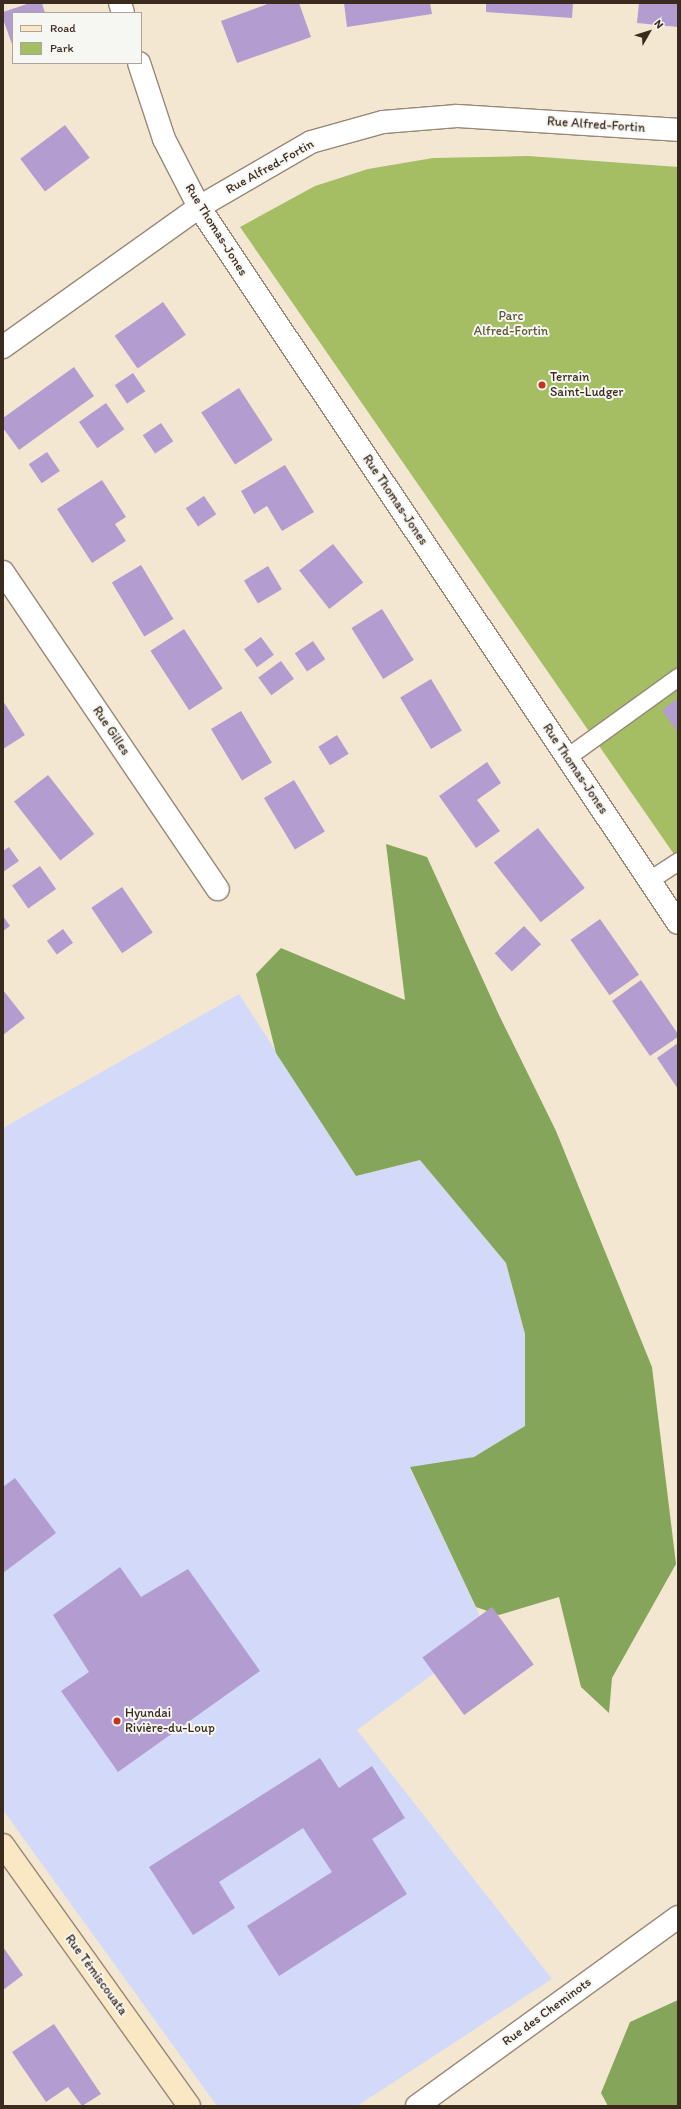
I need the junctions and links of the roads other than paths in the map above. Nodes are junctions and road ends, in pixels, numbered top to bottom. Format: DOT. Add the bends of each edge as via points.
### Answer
graph roads {
  1 [pos="138,64"];
  2 [pos="678,130"];
  3 [pos="199,207"];
  4 [pos="3,347"];
  5 [pos="3,572"];
  6 [pos="678,677"];
  7 [pos="567,757"];
  8 [pos="678,861"];
  9 [pos="649,880"];
  10 [pos="218,889"];
  11 [pos="678,923"];
  12 [pos="3,1845"];
  13 [pos="678,1917"];
  14 [pos="189,2106"];
  15 [pos="417,2106"];
  1 -- 3 [label="street, Rue Thomas-Jones" via="164,139"];
  2 -- 3 [label="street, Rue Alfred-Fortin" via="457,116 384,122 311,142"];
  3 -- 4 [label="street, Rue Alfred-Fortin"];
  3 -- 7 [label="street, Rue Thomas-Jones"];
  5 -- 10 [label="street, Rue Gilles"];
  6 -- 7 [label="lane"];
  7 -- 9 [label="street, Rue Thomas-Jones"];
  8 -- 9 [label="lane"];
  9 -- 11 [label="street, Rue Thomas-Jones"];
  12 -- 14 [label="main road, Rue Témiscouata"];
  13 -- 15 [label="street, Rue des Cheminots"];
}
